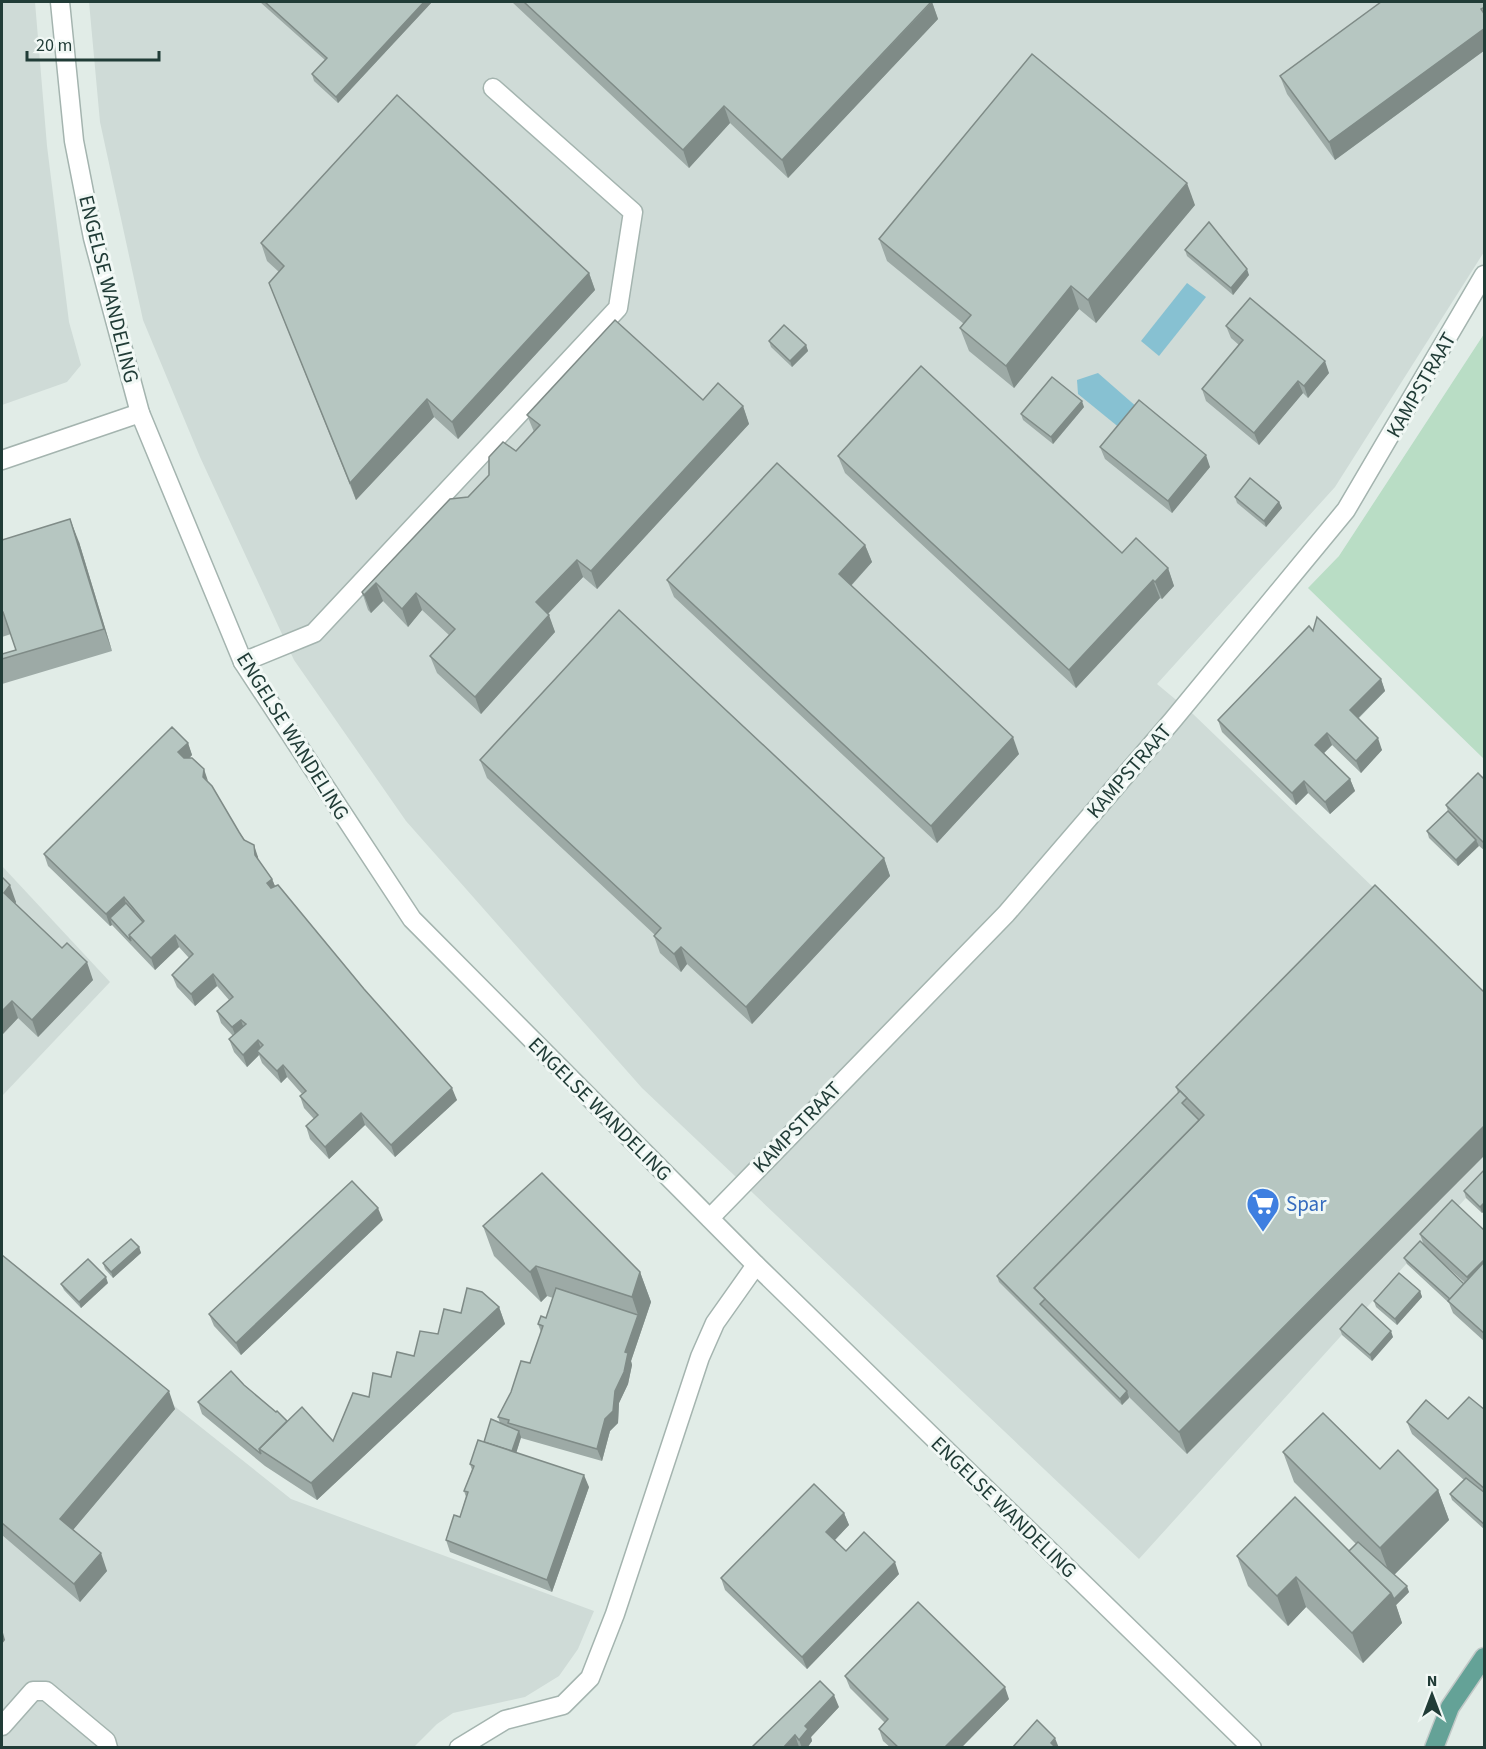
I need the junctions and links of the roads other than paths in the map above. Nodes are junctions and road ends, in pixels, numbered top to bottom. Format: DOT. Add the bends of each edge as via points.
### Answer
graph roads {
  1 [pos="60,2"];
  2 [pos="493,88"];
  3 [pos="1485,275"];
  4 [pos="140,412"];
  5 [pos="2,460"];
  6 [pos="243,662"];
  7 [pos="710,1218"];
  8 [pos="756,1265"];
  9 [pos="1485,1657"];
  10 [pos="2,1726"];
  11 [pos="108,1748"];
  12 [pos="459,1748"];
  13 [pos="1252,1748"];
  14 [pos="1434,1748"];
  1 -- 4 [label="street, ENGELSE WANDELING" via="76,152 93,238"];
  2 -- 6 [label="street" via="633,212 618,308 314,633"];
  3 -- 7 [label="street, KAMPSTRAAT" via="1346,510 1006,914"];
  4 -- 5 [label="street"];
  4 -- 6 [label="street, ENGELSE WANDELING"];
  6 -- 7 [label="street, ENGELSE WANDELING" via="412,919"];
  7 -- 8 [label="street, ENGELSE WANDELING"];
  8 -- 12 [label="street" via="715,1323 700,1357 590,1678 563,1705 505,1720"];
  8 -- 13 [label="street, ENGELSE WANDELING"];
  9 -- 14 [label="main road" via="1450,1707"];
  10 -- 11 [label="street" via="33,1691 46,1691 106,1741"];
}
